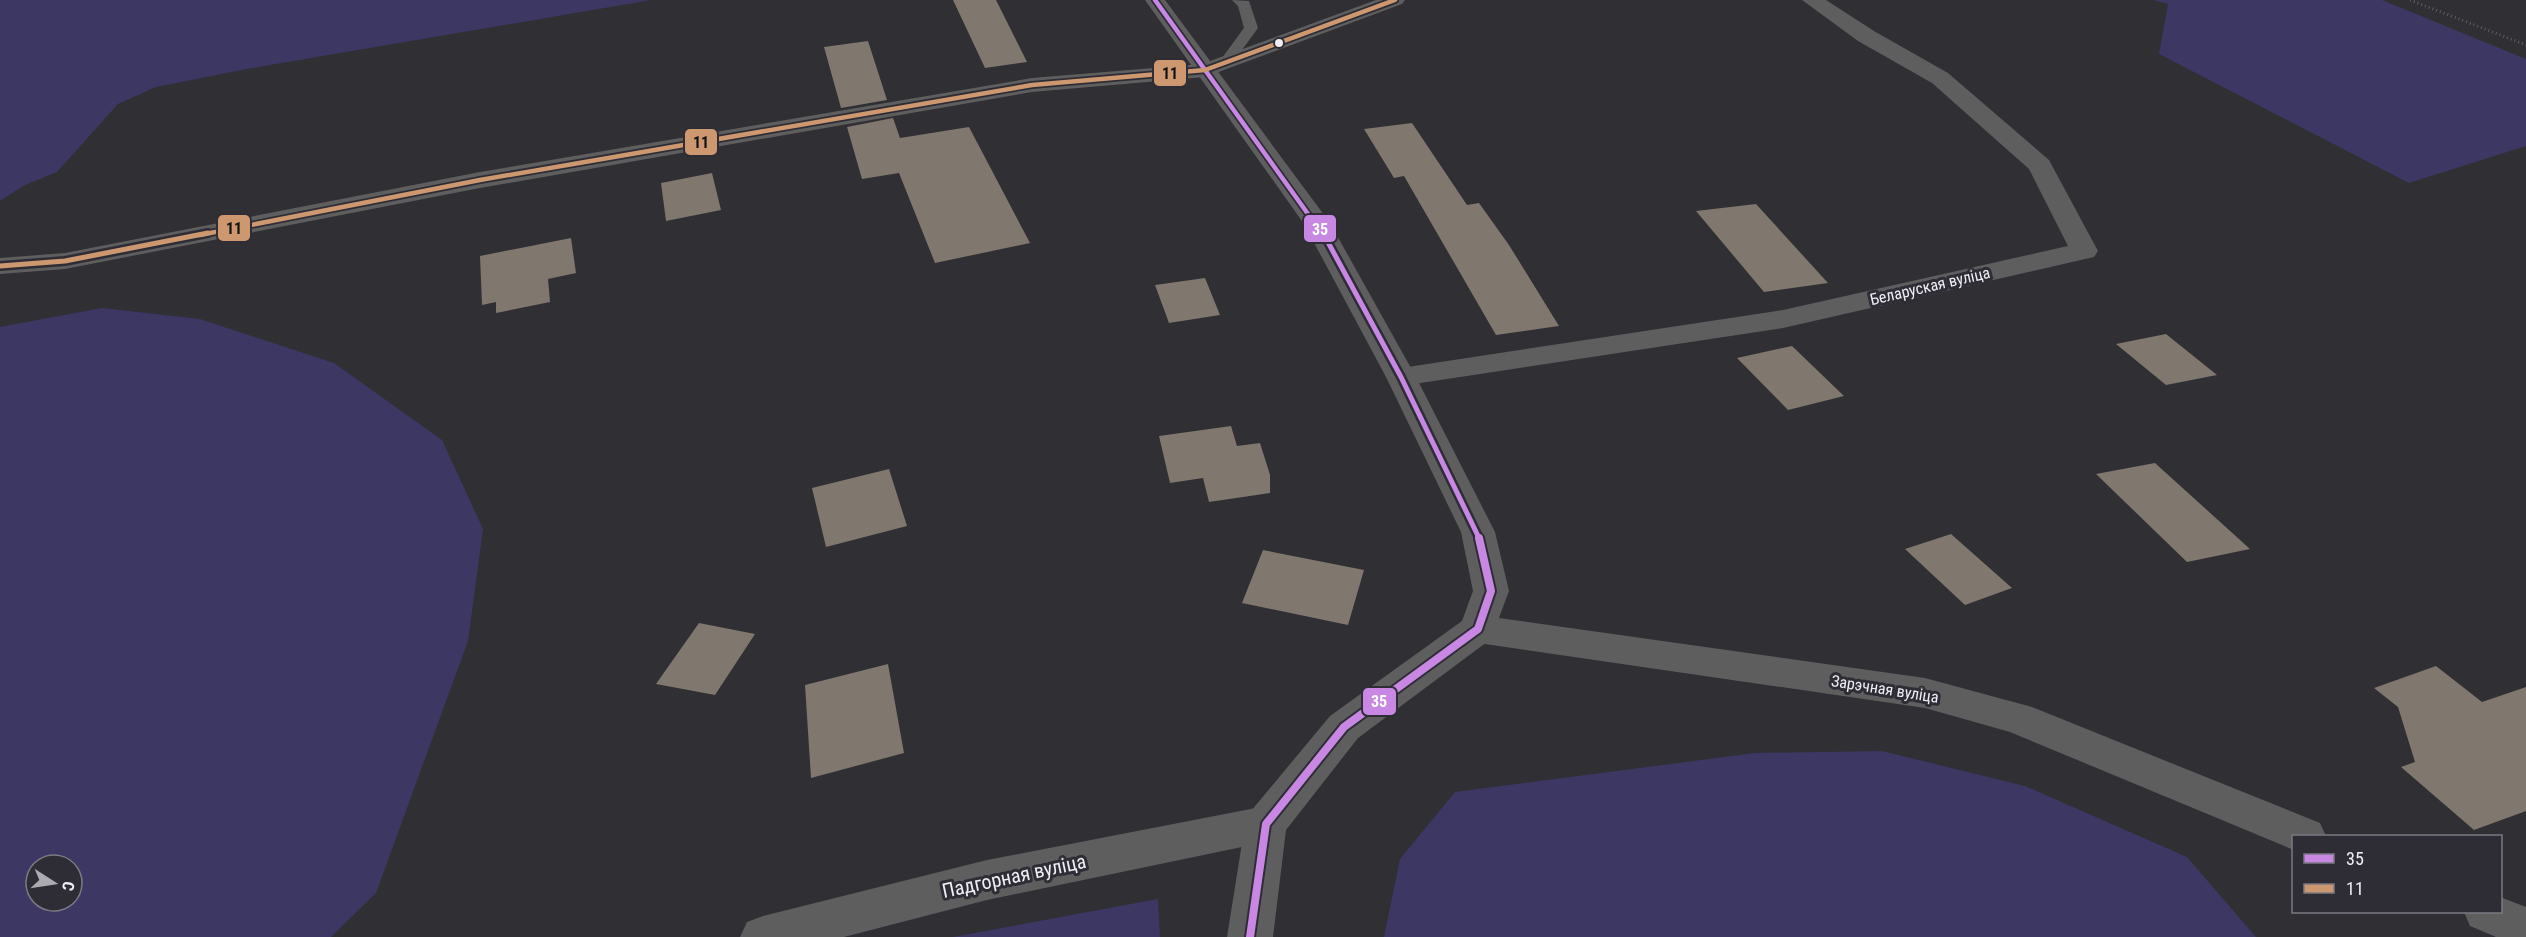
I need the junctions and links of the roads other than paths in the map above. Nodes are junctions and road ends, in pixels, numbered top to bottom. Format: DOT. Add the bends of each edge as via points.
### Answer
graph roads {
  1 [pos="1155,0"];
  2 [pos="1239,0"];
  3 [pos="1395,0"];
  4 [pos="1812,0"];
  5 [pos="1215,66"];
  6 [pos="0,266"];
  7 [pos="1401,377"];
  8 [pos="1479,629"];
  9 [pos="1266,824"];
  10 [pos="2300,835"];
  11 [pos="2488,913"];
  12 [pos="2526,928"];
  13 [pos="763,937"];
  14 [pos="1250,937"];
  1 -- 5 [label="street"];
  2 -- 5 [label="lane" via="1244,4 1251,28"];
  3 -- 5 [label="street"];
  4 -- 7 [label="street, Беларуская вуліца" via="1940,78 2040,165 2084,251 1783,319"];
  5 -- 6 [label="street" via="1032,85 480,180 65,261"];
  5 -- 7 [label="street" via="1317,223"];
  7 -- 8 [label="street" via="1478,532 1491,591"];
  8 -- 9 [label="street" via="1344,727"];
  8 -- 10 [label="street, Зарэчная вуліца" via="1925,693 2018,718"];
  9 -- 13 [label="street, Падгорная вуліца" via="987,880"];
  9 -- 14 [label="street"];
  11 -- 12 [label="street"];
}
